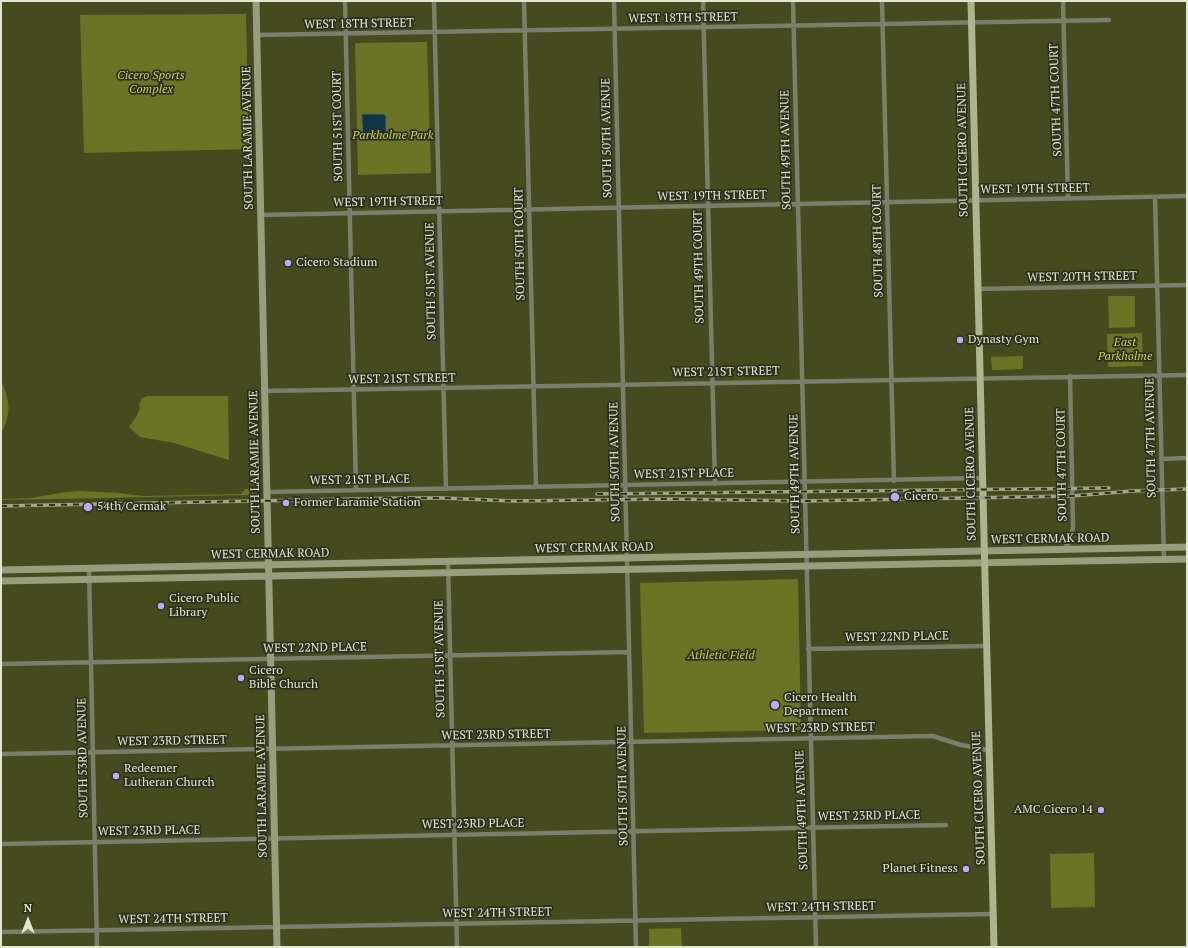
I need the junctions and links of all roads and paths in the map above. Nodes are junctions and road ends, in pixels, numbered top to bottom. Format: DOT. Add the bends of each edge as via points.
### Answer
graph roads {
  1 [pos="256,1"];
  2 [pos="345,1"];
  3 [pos="434,1"];
  4 [pos="524,1"];
  5 [pos="614,1"];
  6 [pos="703,1"];
  7 [pos="793,1"];
  8 [pos="882,1"];
  9 [pos="971,1"];
  10 [pos="1063,1"];
  11 [pos="1109,20"];
  12 [pos="1064,21"];
  13 [pos="971,23"];
  14 [pos="882,25"];
  15 [pos="793,26"];
  16 [pos="703,28"];
  17 [pos="614,29"];
  18 [pos="525,31"];
  19 [pos="435,32"];
  20 [pos="346,34"];
  21 [pos="257,35"];
  22 [pos="1187,196"];
  23 [pos="1155,197"];
  24 [pos="1068,198"];
  25 [pos="975,200"];
  26 [pos="887,202"];
  27 [pos="798,204"];
  28 [pos="708,206"];
  29 [pos="619,207"];
  30 [pos="529,209"];
  31 [pos="439,211"];
  32 [pos="350,213"];
  33 [pos="260,215"];
  34 [pos="1187,285"];
  35 [pos="1157,286"];
  36 [pos="977,289"];
  37 [pos="1187,374"];
  38 [pos="1159,375"];
  39 [pos="1070,376"];
  40 [pos="979,377"];
  41 [pos="891,379"];
  42 [pos="802,381"];
  43 [pos="712,383"];
  44 [pos="623,384"];
  45 [pos="533,386"];
  46 [pos="444,388"];
  47 [pos="354,390"];
  48 [pos="264,391"];
  49 [pos="1187,458"];
  50 [pos="1161,459"];
  51 [pos="982,478"];
  52 [pos="894,481"];
  53 [pos="805,482"];
  54 [pos="715,484"];
  55 [pos="625,486"];
  56 [pos="536,487"];
  57 [pos="446,489"];
  58 [pos="356,490"];
  59 [pos="267,492"];
  60 [pos="1187,547"];
  61 [pos="1164,548"];
  62 [pos="1063,550"];
  63 [pos="984,551"];
  64 [pos="807,555"];
  65 [pos="627,558"];
  66 [pos="1187,558"];
  67 [pos="1164,559"];
  68 [pos="448,562"];
  69 [pos="984,562"];
  70 [pos="268,565"];
  71 [pos="807,565"];
  72 [pos="89,569"];
  73 [pos="627,569"];
  74 [pos="1,570"];
  75 [pos="448,572"];
  76 [pos="268,575"];
  77 [pos="89,579"];
  78 [pos="1,580"];
  79 [pos="986,646"];
  80 [pos="808,649"];
  81 [pos="629,652"];
  82 [pos="450,655"];
  83 [pos="270,659"];
  84 [pos="91,662"];
  85 [pos="1,664"];
  86 [pos="810,738"];
  87 [pos="632,742"];
  88 [pos="452,746"];
  89 [pos="272,749"];
  90 [pos="989,751"];
  91 [pos="93,752"];
  92 [pos="1,754"];
  93 [pos="946,825"];
  94 [pos="812,827"];
  95 [pos="634,831"];
  96 [pos="454,834"];
  97 [pos="274,838"];
  98 [pos="95,842"];
  99 [pos="1,844"];
  100 [pos="993,914"];
  101 [pos="815,917"];
  102 [pos="636,920"];
  103 [pos="456,923"];
  104 [pos="276,927"];
  105 [pos="97,930"];
  106 [pos="1,932"];
  107 [pos="98,947"];
  108 [pos="277,947"];
  109 [pos="457,947"];
  110 [pos="636,947"];
  111 [pos="816,947"];
  112 [pos="994,947"];
  1 -- 21 [label="main road, SOUTH LARAMIE AVENUE"];
  2 -- 20 [label="street, SOUTH 51ST COURT"];
  3 -- 19 [label="street, SOUTH 51ST AVENUE"];
  4 -- 18 [label="street, SOUTH 50TH COURT"];
  5 -- 17 [label="street, SOUTH 50TH AVENUE"];
  6 -- 16 [label="street, SOUTH 49TH COURT"];
  7 -- 15 [label="street, SOUTH 49TH AVENUE"];
  8 -- 14 [label="street, SOUTH 48TH COURT"];
  9 -- 13 [label="main road, SOUTH CICERO AVENUE"];
  10 -- 12 [label="street, SOUTH 47TH COURT"];
  11 -- 12 [label="street, WEST 18TH STREET"];
  12 -- 13 [label="street, WEST 18TH STREET"];
  12 -- 24 [label="street, SOUTH 47TH COURT"];
  13 -- 14 [label="street, WEST 18TH STREET"];
  13 -- 25 [label="main road, SOUTH CICERO AVENUE"];
  14 -- 15 [label="street, WEST 18TH STREET"];
  14 -- 26 [label="street, SOUTH 48TH COURT"];
  15 -- 16 [label="street, WEST 18TH STREET"];
  15 -- 27 [label="street, SOUTH 49TH AVENUE"];
  16 -- 17 [label="street, WEST 18TH STREET"];
  16 -- 28 [label="street, SOUTH 49TH COURT"];
  17 -- 18 [label="street, WEST 18TH STREET"];
  17 -- 29 [label="street, SOUTH 50TH AVENUE"];
  18 -- 19 [label="street, WEST 18TH STREET"];
  18 -- 30 [label="street, SOUTH 50TH COURT"];
  19 -- 20 [label="street, WEST 18TH STREET"];
  19 -- 31 [label="street, SOUTH 51ST AVENUE"];
  20 -- 21 [label="street, WEST 18TH STREET"];
  20 -- 32 [label="street, SOUTH 51ST COURT"];
  21 -- 33 [label="main road, SOUTH LARAMIE AVENUE"];
  22 -- 23 [label="street, WEST 19TH STREET"];
  23 -- 24 [label="street, WEST 19TH STREET"];
  23 -- 35 [label="street, SOUTH 47TH AVENUE"];
  24 -- 25 [label="street, WEST 19TH STREET"];
  25 -- 26 [label="street, WEST 19TH STREET"];
  25 -- 36 [label="main road, SOUTH CICERO AVENUE"];
  26 -- 27 [label="street, WEST 19TH STREET"];
  26 -- 41 [label="street, SOUTH 48TH COURT"];
  27 -- 28 [label="street, WEST 19TH STREET"];
  27 -- 42 [label="street, SOUTH 49TH AVENUE"];
  28 -- 29 [label="street, WEST 19TH STREET"];
  28 -- 43 [label="street, SOUTH 49TH COURT"];
  29 -- 30 [label="street, WEST 19TH STREET"];
  29 -- 44 [label="street, SOUTH 50TH AVENUE"];
  30 -- 31 [label="street, WEST 19TH STREET"];
  30 -- 45 [label="street, SOUTH 50TH COURT"];
  31 -- 32 [label="street, WEST 19TH STREET"];
  31 -- 46 [label="street, SOUTH 51ST AVENUE"];
  32 -- 33 [label="street, WEST 19TH STREET"];
  32 -- 47 [label="street, SOUTH 51ST COURT"];
  33 -- 48 [label="main road, SOUTH LARAMIE AVENUE"];
  34 -- 35 [label="street, WEST 20TH STREET"];
  35 -- 36 [label="street, WEST 20TH STREET"];
  35 -- 38 [label="street, SOUTH 47TH AVENUE"];
  36 -- 40 [label="main road, SOUTH CICERO AVENUE"];
  37 -- 38 [label="street, WEST 21ST STREET"];
  38 -- 39 [label="street, WEST 21ST STREET"];
  38 -- 50 [label="street, SOUTH 47TH AVENUE"];
  39 -- 40 [label="street, WEST 21ST STREET"];
  39 -- 62 [label="street, SOUTH 47TH COURT" via="1073,527 1070,541"];
  40 -- 41 [label="street, WEST 21ST STREET"];
  40 -- 51 [label="main road, SOUTH CICERO AVENUE"];
  41 -- 42 [label="street, WEST 21ST STREET"];
  41 -- 52 [label="street, SOUTH 48TH COURT"];
  42 -- 43 [label="street, WEST 21ST STREET"];
  42 -- 53 [label="street, SOUTH 49TH AVENUE"];
  43 -- 44 [label="street, WEST 21ST STREET"];
  43 -- 54 [label="street, SOUTH 49TH COURT"];
  44 -- 45 [label="street, WEST 21ST STREET"];
  44 -- 55 [label="street, SOUTH 50TH AVENUE"];
  45 -- 46 [label="street, WEST 21ST STREET"];
  45 -- 56 [label="street, SOUTH 50TH COURT"];
  46 -- 47 [label="street, WEST 21ST STREET"];
  46 -- 57 [label="street, SOUTH 51ST AVENUE"];
  47 -- 48 [label="street, WEST 21ST STREET"];
  47 -- 58 [label="street, SOUTH 51ST COURT"];
  48 -- 59 [label="main road, SOUTH LARAMIE AVENUE"];
  49 -- 50 [label="street"];
  50 -- 61 [label="street, SOUTH 47TH AVENUE"];
  51 -- 52 [label="street, WEST 21ST PLACE"];
  51 -- 63 [label="main road, SOUTH CICERO AVENUE"];
  52 -- 53 [label="street, WEST 21ST PLACE"];
  53 -- 54 [label="street, WEST 21ST PLACE"];
  53 -- 64 [label="street, SOUTH 49TH AVENUE"];
  54 -- 55 [label="street, WEST 21ST PLACE"];
  55 -- 56 [label="street, WEST 21ST PLACE"];
  55 -- 65 [label="street, SOUTH 50TH AVENUE"];
  56 -- 57 [label="street, WEST 21ST PLACE"];
  57 -- 58 [label="street, WEST 21ST PLACE"];
  58 -- 59 [label="street, WEST 21ST PLACE"];
  59 -- 70 [label="main road, SOUTH LARAMIE AVENUE"];
  60 -- 61 [label="main road, WEST CERMAK ROAD"];
  61 -- 62 [label="main road, WEST CERMAK ROAD"];
  61 -- 67 [label="street, SOUTH 47TH AVENUE"];
  62 -- 63 [label="main road, WEST CERMAK ROAD"];
  63 -- 64 [label="main road, WEST CERMAK ROAD"];
  63 -- 69 [label="main road, SOUTH CICERO AVENUE"];
  64 -- 65 [label="main road, WEST CERMAK ROAD"];
  64 -- 71 [label="street, SOUTH 49TH AVENUE"];
  65 -- 68 [label="main road, WEST CERMAK ROAD"];
  65 -- 73 [label="street, SOUTH 50TH AVENUE"];
  66 -- 67 [label="main road, WEST CERMAK ROAD"];
  67 -- 69 [label="main road, WEST CERMAK ROAD"];
  68 -- 70 [label="main road, WEST CERMAK ROAD"];
  68 -- 75 [label="street, SOUTH 51ST AVENUE"];
  69 -- 71 [label="main road, WEST CERMAK ROAD"];
  69 -- 79 [label="main road, SOUTH CICERO AVENUE"];
  70 -- 72 [label="main road, WEST CERMAK ROAD"];
  70 -- 76 [label="main road, SOUTH LARAMIE AVENUE"];
  71 -- 73 [label="main road, WEST CERMAK ROAD"];
  71 -- 80 [label="street, SOUTH 49TH AVENUE"];
  72 -- 74 [label="main road, WEST CERMAK ROAD"];
  72 -- 77 [label="street, SOUTH 53RD AVENUE"];
  73 -- 75 [label="main road, WEST CERMAK ROAD"];
  73 -- 81 [label="street, SOUTH 50TH AVENUE"];
  75 -- 76 [label="main road, WEST CERMAK ROAD"];
  75 -- 82 [label="street, SOUTH 51ST AVENUE"];
  76 -- 77 [label="main road, WEST CERMAK ROAD"];
  76 -- 83 [label="main road, SOUTH LARAMIE AVENUE"];
  77 -- 78 [label="main road, WEST CERMAK ROAD"];
  77 -- 84 [label="street, SOUTH 53RD AVENUE"];
  79 -- 80 [label="street, WEST 22ND PLACE"];
  79 -- 90 [label="main road, SOUTH CICERO AVENUE"];
  80 -- 86 [label="street, SOUTH 49TH AVENUE"];
  81 -- 82 [label="street, WEST 22ND PLACE"];
  81 -- 87 [label="street, SOUTH 50TH AVENUE"];
  82 -- 83 [label="street, WEST 22ND PLACE"];
  82 -- 88 [label="street, SOUTH 51ST AVENUE"];
  83 -- 84 [label="street, WEST 22ND PLACE"];
  83 -- 89 [label="main road, SOUTH LARAMIE AVENUE"];
  84 -- 85 [label="street, WEST 22ND PLACE"];
  84 -- 91 [label="street, SOUTH 53RD AVENUE"];
  86 -- 87 [label="street, WEST 23RD STREET"];
  86 -- 90 [label="street, WEST 23RD STREET" via="933,736"];
  86 -- 94 [label="street, SOUTH 49TH AVENUE"];
  87 -- 88 [label="street, WEST 23RD STREET"];
  87 -- 95 [label="street, SOUTH 50TH AVENUE"];
  88 -- 89 [label="street, WEST 23RD STREET"];
  88 -- 96 [label="street, SOUTH 51ST AVENUE"];
  89 -- 91 [label="street, WEST 23RD STREET"];
  89 -- 97 [label="main road, SOUTH LARAMIE AVENUE"];
  90 -- 100 [label="main road, SOUTH CICERO AVENUE"];
  91 -- 92 [label="street, WEST 23RD STREET"];
  91 -- 98 [label="street, SOUTH 53RD AVENUE"];
  93 -- 94 [label="street, WEST 23RD PLACE"];
  94 -- 95 [label="street, WEST 23RD PLACE"];
  94 -- 101 [label="street, SOUTH 49TH AVENUE"];
  95 -- 96 [label="street, WEST 23RD PLACE"];
  95 -- 102 [label="street, SOUTH 50TH AVENUE"];
  96 -- 97 [label="street, WEST 23RD PLACE"];
  96 -- 103 [label="street, SOUTH 51ST AVENUE"];
  97 -- 98 [label="street, WEST 23RD PLACE"];
  97 -- 104 [label="main road, SOUTH LARAMIE AVENUE"];
  98 -- 99 [label="street, WEST 23RD PLACE"];
  98 -- 105 [label="street, SOUTH 53RD AVENUE"];
  100 -- 101 [label="street, WEST 24TH STREET"];
  100 -- 112 [label="main road, SOUTH CICERO AVENUE"];
  101 -- 102 [label="street, WEST 24TH STREET"];
  101 -- 111 [label="street, SOUTH 49TH AVENUE"];
  102 -- 103 [label="street, WEST 24TH STREET"];
  102 -- 110 [label="street, SOUTH 50TH AVENUE"];
  103 -- 104 [label="street, WEST 24TH STREET"];
  103 -- 109 [label="street, SOUTH 51ST AVENUE"];
  104 -- 105 [label="street, WEST 24TH STREET"];
  104 -- 108 [label="main road, SOUTH LARAMIE AVENUE"];
  105 -- 106 [label="street, WEST 24TH STREET"];
  105 -- 107 [label="street, SOUTH 53RD AVENUE"];
}
